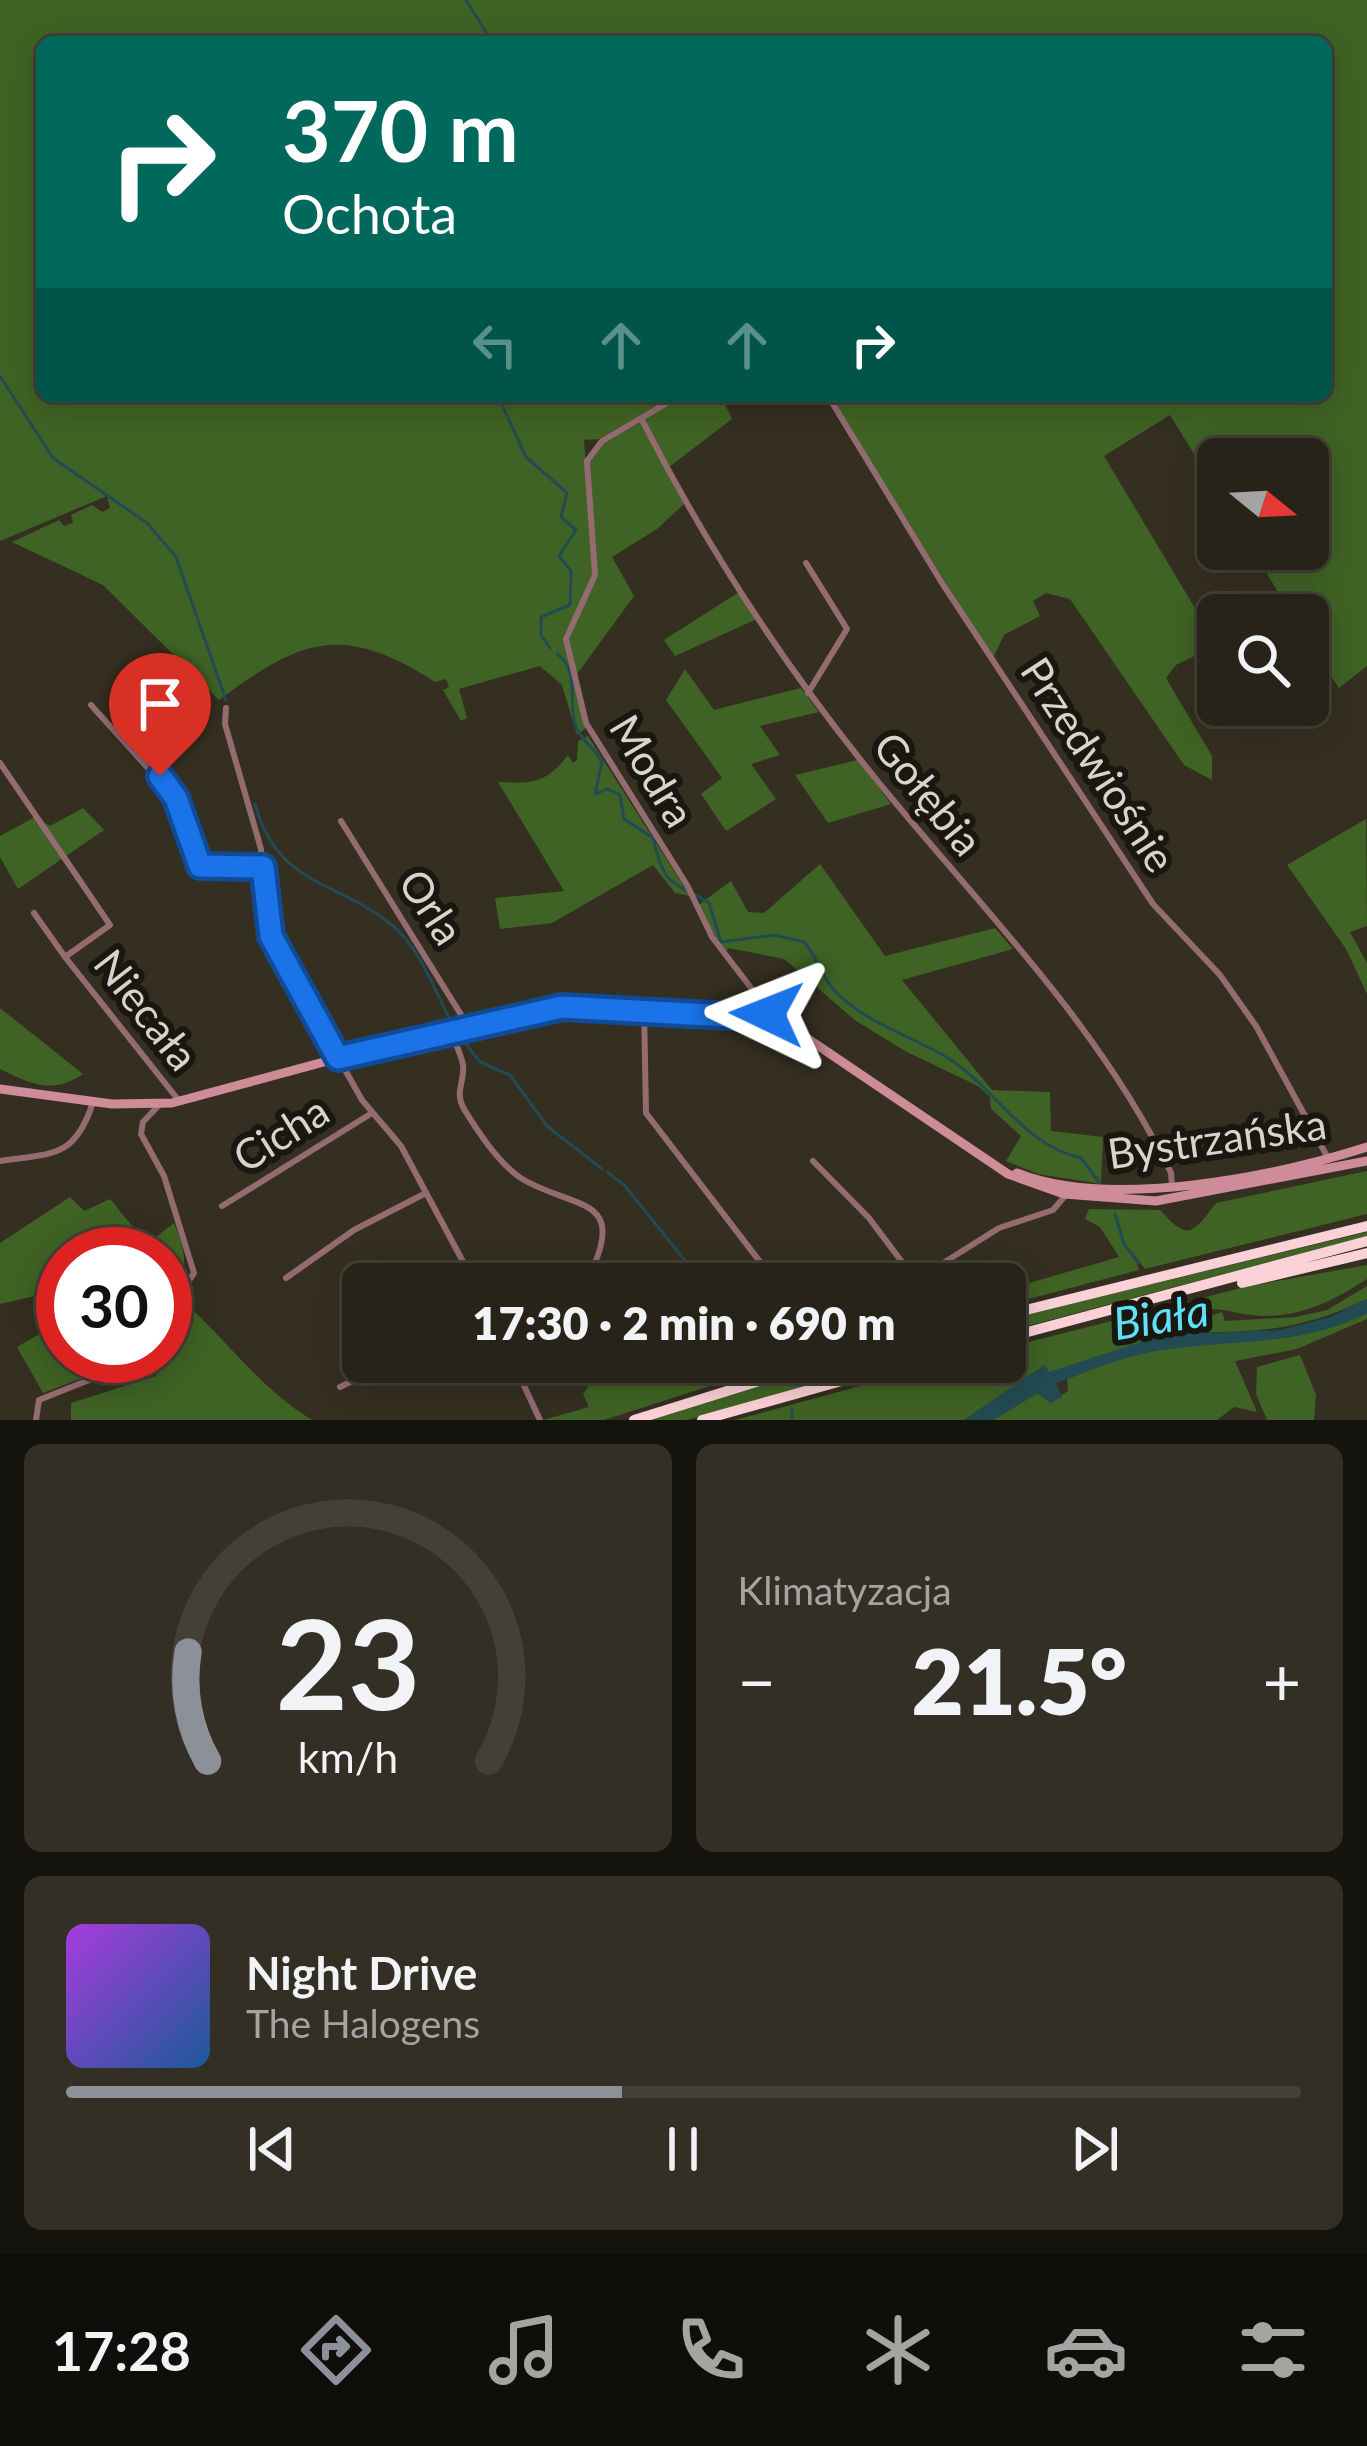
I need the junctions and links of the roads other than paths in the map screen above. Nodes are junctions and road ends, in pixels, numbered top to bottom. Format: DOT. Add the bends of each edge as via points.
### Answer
graph roads {
  1 [pos="669,402"];
  2 [pos="832,402"];
  3 [pos="641,418"];
  4 [pos="806,562"];
  5 [pos="808,693"];
  6 [pos="91,705"];
  7 [pos="226,708"];
  8 [pos="0,763"];
  9 [pos="341,821"];
  10 [pos="263,867"];
  11 [pos="34,913"];
  12 [pos="65,956"];
  13 [pos="644,1008"];
  14 [pos="766,1018"];
  15 [pos="468,1026"];
  16 [pos="450,1030"];
  17 [pos="338,1058"];
  18 [pos="0,1089"];
  19 [pos="92,1102"];
  20 [pos="180,1102"];
  21 [pos="160,1104"];
  22 [pos="372,1113"];
  23 [pos="1367,1147"];
  24 [pos="1328,1158"];
  25 [pos="0,1161"];
  26 [pos="813,1161"];
  27 [pos="1367,1161"];
  28 [pos="1172,1186"];
  29 [pos="427,1192"];
  30 [pos="1071,1192"];
  31 [pos="1171,1199"];
  32 [pos="222,1206"];
  33 [pos="1367,1226"];
  34 [pos="180,1227"];
  35 [pos="1367,1241"];
  36 [pos="1367,1253"];
  37 [pos="464,1263"];
  38 [pos="594,1263"];
  39 [pos="761,1263"];
  40 [pos="903,1263"];
  41 [pos="943,1263"];
  42 [pos="286,1278"];
  43 [pos="1197,1288"];
  44 [pos="1026,1310"];
  45 [pos="1026,1333"];
  46 [pos="82,1383"];
  47 [pos="348,1383"];
  48 [pos="523,1383"];
  49 [pos="753,1383"];
  50 [pos="834,1383"];
  51 [pos="340,1387"];
  52 [pos="36,1420"];
  53 [pos="540,1420"];
  54 [pos="634,1420"];
  55 [pos="703,1420"];
  1 -- 3 [label="street"];
  2 -- 24 [label="street, Przedwiośnie" via="1153,904 1256,1026"];
  3 -- 5 [label="street, Gołębia" via="688,507"];
  3 -- 14 [label="street, Modra" via="602,441 587,461 595,575 566,642 592,737"];
  4 -- 5 [label="street" via="847,629"];
  5 -- 28 [label="street, Gołębia" via="1087,1030 1137,1104"];
  6 -- 10 [label="street" via="176,798 200,866"];
  7 -- 10 [label="street"];
  8 -- 12 [label="street, Niecała" via="110,925"];
  9 -- 15 [label="street, Orla"];
  10 -- 17 [label="street" via="271,936"];
  11 -- 12 [label="street, Niecała"];
  12 -- 20 [label="street, Niecała"];
  13 -- 14 [label="main road, Bystrzańska"];
  13 -- 15 [label="main road, Bystrzańska" via="562,1007"];
  13 -- 39 [label="street" via="646,1113"];
  14 -- 30 [label="main road, Bystrzańska" via="801,1032 1027,1184"];
  15 -- 16 [label="main road, Bystrzańska"];
  16 -- 17 [label="main road, Bystrzańska"];
  16 -- 38 [label="street" via="462,1064 462,1106 511,1171 596,1213 604,1234"];
  17 -- 20 [label="main road, Bystrzańska"];
  17 -- 22 [label="street"];
  18 -- 19 [label="main road, Bystrzańska"];
  19 -- 21 [label="main road, Bystrzańska"];
  19 -- 25 [label="street" via="71,1145"];
  20 -- 21 [label="main road, Bystrzańska"];
  21 -- 34 [label="street" via="141,1134"];
  22 -- 29 [label="street"];
  22 -- 32 [label="street, Cicha"];
  23 -- 24 [label="main road, Bystrzańska"];
  24 -- 28 [label="main road, Bystrzańska"];
  26 -- 40 [label="street"];
  27 -- 31 [label="main road, Bystrzańska"];
  28 -- 30 [label="main road, Bystrzańska"];
  28 -- 31 [label="street, Gołębia"];
  29 -- 37 [label="street"];
  29 -- 42 [label="street"];
  30 -- 31 [label="main road, Bystrzańska"];
  30 -- 41 [label="street" via="1053,1210 999,1228"];
  33 -- 44 [label="highway"];
  35 -- 43 [label="highway"];
  36 -- 43 [label="highway"];
  43 -- 45 [label="highway"];
  46 -- 52 [label="street" via="39,1400"];
  47 -- 51 [label="street"];
  48 -- 53 [label="street"];
  49 -- 54 [label="highway"];
  50 -- 55 [label="highway"];
}
